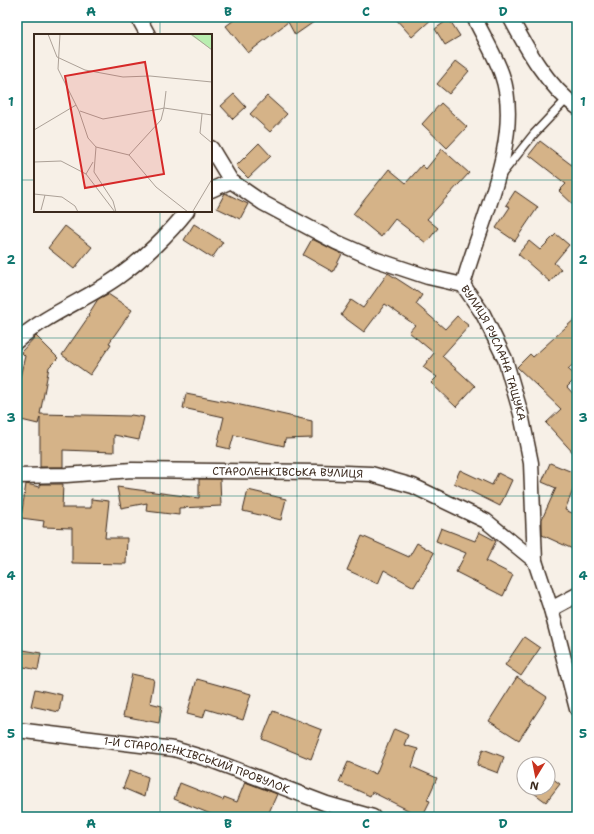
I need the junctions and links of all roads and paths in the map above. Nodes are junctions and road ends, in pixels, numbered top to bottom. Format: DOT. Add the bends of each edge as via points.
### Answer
graph roads {
  1 [pos="138,17"];
  2 [pos="474,17"];
  3 [pos="510,17"];
  4 [pos="147,34"];
  5 [pos="572,103"];
  6 [pos="212,150"];
  7 [pos="497,181"];
  8 [pos="231,182"];
  9 [pos="212,190"];
  10 [pos="186,212"];
  11 [pos="463,285"];
  12 [pos="17,341"];
  13 [pos="17,476"];
  14 [pos="534,561"];
  15 [pos="577,595"];
  16 [pos="551,609"];
  17 [pos="577,710"];
  18 [pos="17,730"];
  19 [pos="373,817"];
  1 -- 4 [label="street"];
  2 -- 7 [label="street" via="502,75 508,104 507,131"];
  3 -- 5 [label="street" via="531,56"];
  5 -- 7 [label="lane" via="533,135"];
  6 -- 8 [label="street, ВУЛИЦЯ РУСЛАНА ТАЩУКА"];
  7 -- 11 [label="street"];
  8 -- 9 [label="street"];
  8 -- 11 [label="street, ВУЛИЦЯ РУСЛАНА ТАЩУКА" via="263,203 336,242 377,260 428,277"];
  10 -- 12 [label="street" via="118,277 52,315"];
  11 -- 14 [label="street, ВУЛИЦЯ РУСЛАНА ТАЩУКА" via="482,314 505,359 521,414 531,462"];
  13 -- 14 [label="street, СТАРОЛЕНКІВСЬКА ВУЛИЦЯ" via="132,470 371,474 413,486 486,521"];
  14 -- 16 [label="street, ВУЛИЦЯ РУСЛАНА ТАЩУКА"];
  15 -- 16 [label="street"];
  16 -- 17 [label="street, ВУЛИЦЯ РУСЛАНА ТАЩУКА"];
  18 -- 19 [label="street, 1-Й СТАРОЛЕНКІВСЬКИЙ ПРОВУЛОК" via="174,749 211,760 327,804"];
}
